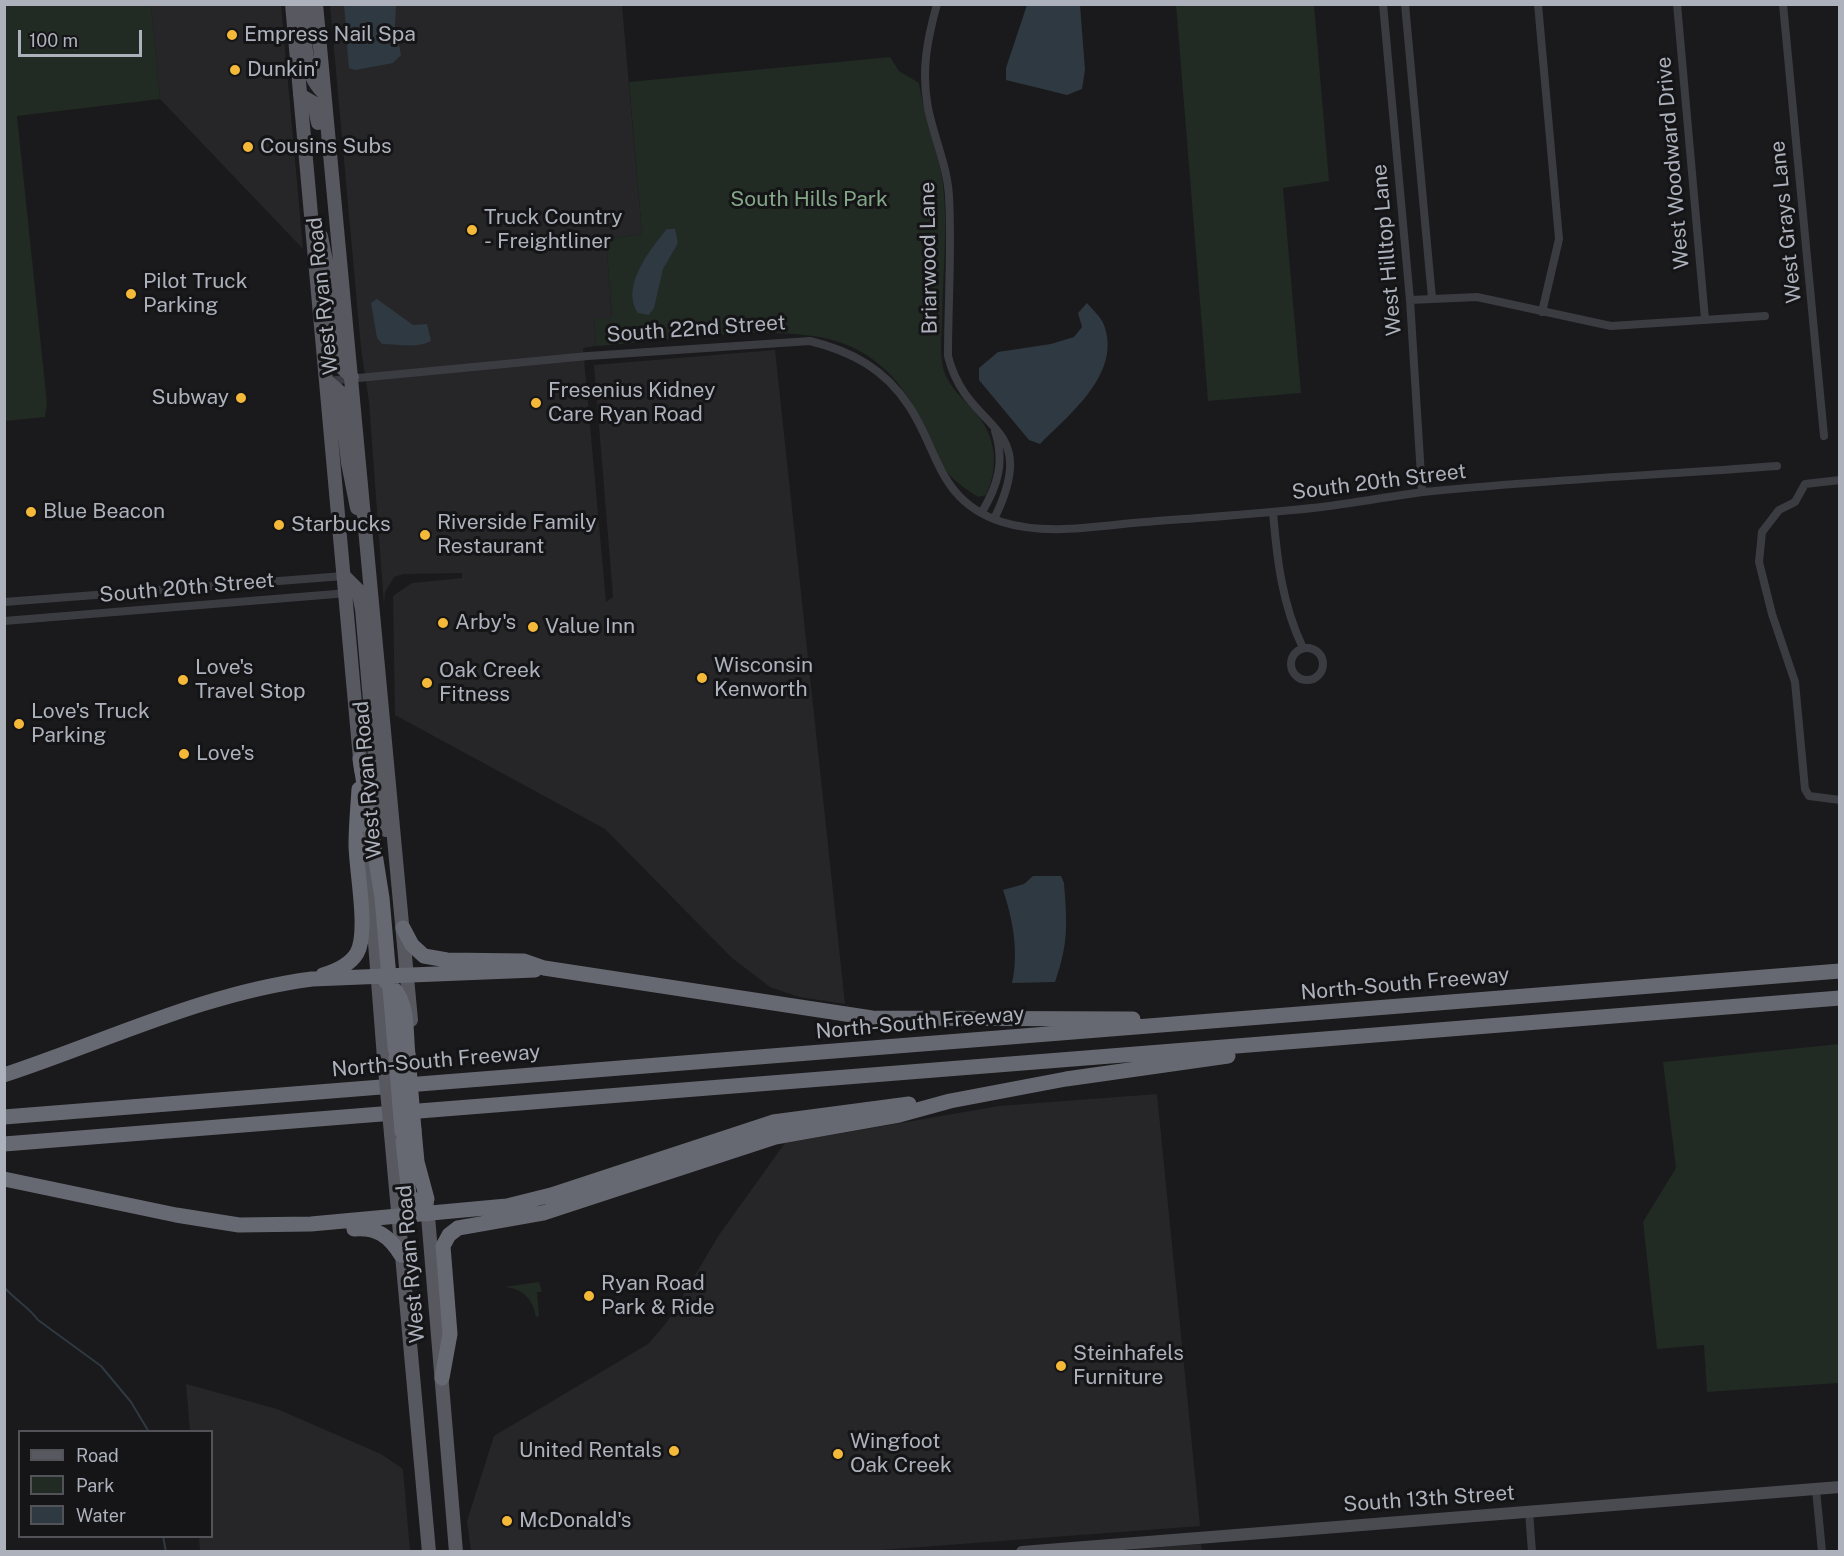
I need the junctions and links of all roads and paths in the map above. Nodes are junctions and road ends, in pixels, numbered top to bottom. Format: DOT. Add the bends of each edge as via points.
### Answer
graph roads {
  1 [pos="292,4"];
  2 [pos="303,4"];
  3 [pos="316,4"];
  4 [pos="937,4"];
  5 [pos="1383,4"];
  6 [pos="1405,4"];
  7 [pos="1538,4"];
  8 [pos="1677,4"];
  9 [pos="1783,4"];
  10 [pos="324,93"];
  11 [pos="300,95"];
  12 [pos="310,197"];
  13 [pos="335,202"];
  14 [pos="1431,298"];
  15 [pos="1410,300"];
  16 [pos="1542,312"];
  17 [pos="1765,316"];
  18 [pos="1705,319"];
  19 [pos="352,377"];
  20 [pos="327,381"];
  21 [pos="994,428"];
  22 [pos="1824,436"];
  23 [pos="1778,466"];
  24 [pos="1839,480"];
  25 [pos="1422,492"];
  26 [pos="1273,512"];
  27 [pos="988,516"];
  28 [pos="367,538"];
  29 [pos="344,576"];
  30 [pos="371,583"];
  31 [pos="352,591"];
  32 [pos="4,602"];
  33 [pos="4,621"];
  34 [pos="1303,648"];
  35 [pos="360,759"];
  36 [pos="1839,800"];
  37 [pos="399,876"];
  38 [pos="403,928"];
  39 [pos="544,968"];
  40 [pos="1839,971"];
  41 [pos="407,976"];
  42 [pos="312,979"];
  43 [pos="385,980"];
  44 [pos="1839,998"];
  45 [pos="1193,1022"];
  46 [pos="1348,1038"];
  47 [pos="400,1056"];
  48 [pos="4,1075"];
  49 [pos="950,1101"];
  50 [pos="4,1117"];
  51 [pos="407,1132"];
  52 [pos="4,1144"];
  53 [pos="4,1179"];
  54 [pos="428,1206"];
  55 [pos="398,1217"];
  56 [pos="255,1226"];
  57 [pos="401,1255"];
  58 [pos="442,1378"];
  59 [pos="1839,1487"];
  60 [pos="1816,1489"];
  61 [pos="1529,1511"];
  62 [pos="429,1551"];
  63 [pos="456,1551"];
  64 [pos="1022,1551"];
  65 [pos="1532,1551"];
  66 [pos="1822,1551"];
  1 -- 11 [label="main road, West Ryan Road"];
  2 -- 10 [label="main road" via="310,74 315,86"];
  3 -- 10 [label="main road, West Ryan Road"];
  4 -- 21 [label="street, Briarwood Lane" via="924,70 928,109 943,155 949,195 948,356 953,377"];
  5 -- 15 [label="street, West Hilltop Lane"];
  6 -- 14 [label="street, West Hilltop Lane"];
  7 -- 16 [label="street" via="1559,239"];
  8 -- 18 [label="street, West Woodward Drive"];
  9 -- 22 [label="street, West Grays Lane"];
  10 -- 13 [label="main road, West Ryan Road"];
  11 -- 12 [label="main road, West Ryan Road"];
  11 -- 13 [label="main road" via="317,109 321,147"];
  12 -- 19 [label="main road" via="329,276 338,364"];
  12 -- 20 [label="main road, West Ryan Road"];
  13 -- 19 [label="main road, West Ryan Road"];
  14 -- 15 [label="street"];
  14 -- 16 [label="street" via="1477,297"];
  15 -- 25 [label="street, West Hilltop Lane"];
  16 -- 18 [label="street" via="1611,326"];
  17 -- 18 [label="street"];
  19 -- 20 [label="street, South 22nd Street"];
  19 -- 27 [label="street, South 22nd Street" via="810,341 841,349 866,362 893,385 912,410 941,473 959,495"];
  19 -- 28 [label="main road, West Ryan Road"];
  20 -- 28 [label="main road" via="340,392 348,463 359,520"];
  20 -- 29 [label="main road, West Ryan Road"];
  21 -- 27 [label="street, Briarwood Lane" via="1000,445 1001,470"];
  21 -- 27 [label="street, Briarwood Lane" via="1004,438 1010,455 1011,477"];
  23 -- 25 [label="street, South 20th Street"];
  24 -- 36 [label="street" via="1805,484 1795,502 1779,510 1762,532 1760,562 1795,682 1803,775 1809,796"];
  25 -- 26 [label="street, South 20th Street"];
  26 -- 27 [label="street, South 20th Street" via="1051,530"];
  26 -- 34 [label="street" via="1284,602"];
  28 -- 30 [label="main road, West Ryan Road"];
  29 -- 31 [label="main road"];
  29 -- 32 [label="street, South 20th Street"];
  30 -- 31 [label="street, South 20th Street"];
  30 -- 37 [label="main road, West Ryan Road"];
  31 -- 33 [label="street, South 20th Street"];
  31 -- 35 [label="main road, West Ryan Road"];
  31 -- 37 [label="main road" via="377,781"];
  35 -- 42 [label="highway" via="356,845 361,943 354,959 339,970"];
  35 -- 43 [label="highway" via="382,898"];
  37 -- 38 [label="main road, West Ryan Road"];
  38 -- 39 [label="highway" via="424,956 524,961"];
  38 -- 41 [label="main road, West Ryan Road"];
  39 -- 41 [label="highway"];
  39 -- 45 [label="highway" via="872,1018 1099,1017"];
  40 -- 45 [label="highway, North-South Freeway"];
  41 -- 43 [label="highway"];
  41 -- 47 [label="main road, West Ryan Road"];
  42 -- 43 [label="highway"];
  42 -- 48 [label="highway" via="234,993"];
  43 -- 47 [label="main road, West Ryan Road"];
  43 -- 47 [label="highway" via="403,1001"];
  44 -- 46 [label="highway"];
  45 -- 50 [label="highway, North-South Freeway"];
  46 -- 49 [label="highway" via="1066,1079"];
  46 -- 52 [label="highway"];
  47 -- 51 [label="highway, bridge"];
  47 -- 51 [label="main road, West Ryan Road, bridge"];
  49 -- 54 [label="highway" via="772,1122 507,1206"];
  49 -- 58 [label="highway" via="899,1115 775,1137 543,1213 458,1228 443,1246 450,1334"];
  51 -- 54 [label="highway"];
  51 -- 55 [label="main road, West Ryan Road"];
  53 -- 56 [label="highway" via="176,1215"];
  54 -- 55 [label="highway"];
  54 -- 58 [label="main road, West Ryan Road"];
  55 -- 56 [label="highway"];
  55 -- 57 [label="main road, West Ryan Road"];
  56 -- 57 [label="highway" via="280,1232 374,1229 393,1242"];
  57 -- 62 [label="main road, West Ryan Road"];
  58 -- 63 [label="main road, West Ryan Road"];
  59 -- 60 [label="street, South 13th Street"];
  60 -- 61 [label="street, South 13th Street"];
  60 -- 66 [label="street"];
  61 -- 64 [label="street, South 13th Street"];
  61 -- 65 [label="street"];
}
